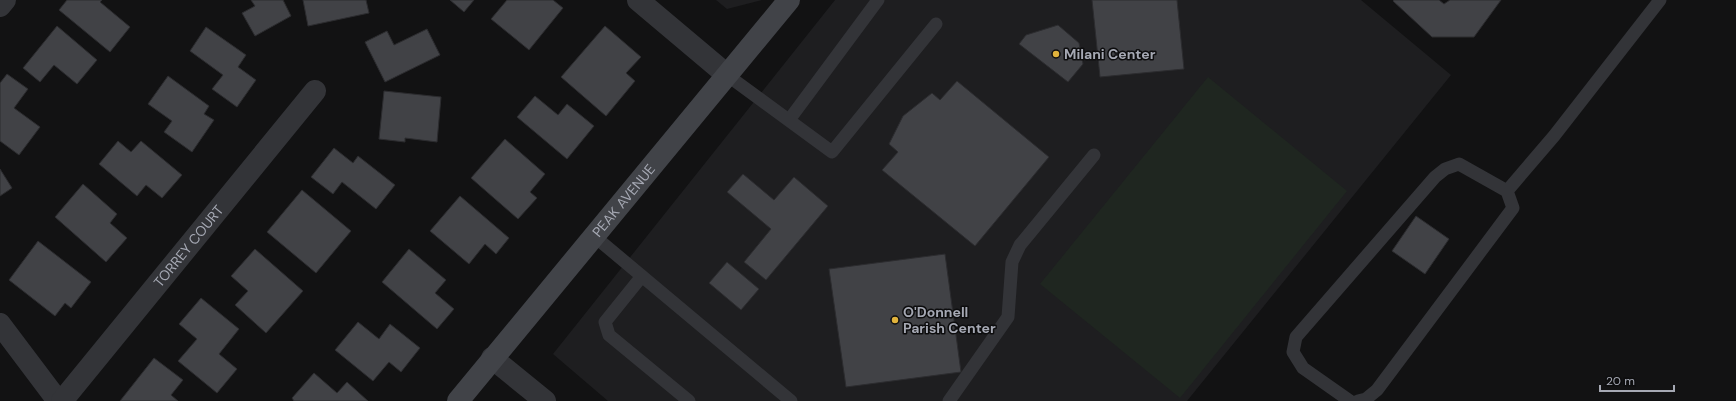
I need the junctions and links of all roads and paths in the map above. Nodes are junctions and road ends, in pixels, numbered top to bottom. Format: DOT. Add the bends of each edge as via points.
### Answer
graph roads {
  1 [pos="5,0"];
  2 [pos="638,0"];
  3 [pos="789,0"];
  4 [pos="878,0"];
  5 [pos="1660,0"];
  6 [pos="0,6"];
  7 [pos="936,24"];
  8 [pos="727,75"];
  9 [pos="315,91"];
  10 [pos="789,120"];
  11 [pos="1094,155"];
  12 [pos="1507,190"];
  13 [pos="594,236"];
  14 [pos="642,276"];
  15 [pos="0,324"];
  16 [pos="492,358"];
  17 [pos="58,401"];
  18 [pos="62,401"];
  19 [pos="458,401"];
  20 [pos="544,401"];
  21 [pos="689,401"];
  22 [pos="791,401"];
  23 [pos="949,401"];
  24 [pos="1350,401"];
  25 [pos="1358,401"];
  1 -- 6 [label="street"];
  2 -- 8 [label="street"];
  3 -- 8 [label="street, PEAK AVENUE"];
  4 -- 10 [label="lane"];
  5 -- 12 [label="lane" via="1554,136"];
  7 -- 10 [label="lane" via="832,152"];
  8 -- 10 [label="lane"];
  8 -- 13 [label="street, PEAK AVENUE"];
  9 -- 18 [label="street, TORREY COURT"];
  11 -- 23 [label="lane" via="1020,245 1012,262 1008,317"];
  12 -- 24 [label="lane" via="1459,164 1445,169 1296,337 1293,352 1303,368"];
  12 -- 25 [label="lane" via="1513,208 1377,390 1366,399"];
  13 -- 14 [label="lane"];
  13 -- 16 [label="street, PEAK AVENUE"];
  14 -- 21 [label="lane" via="606,322 609,335"];
  14 -- 22 [label="lane"];
  15 -- 17 [label="street"];
  16 -- 19 [label="street, PEAK AVENUE"];
  16 -- 20 [label="street"];
}
